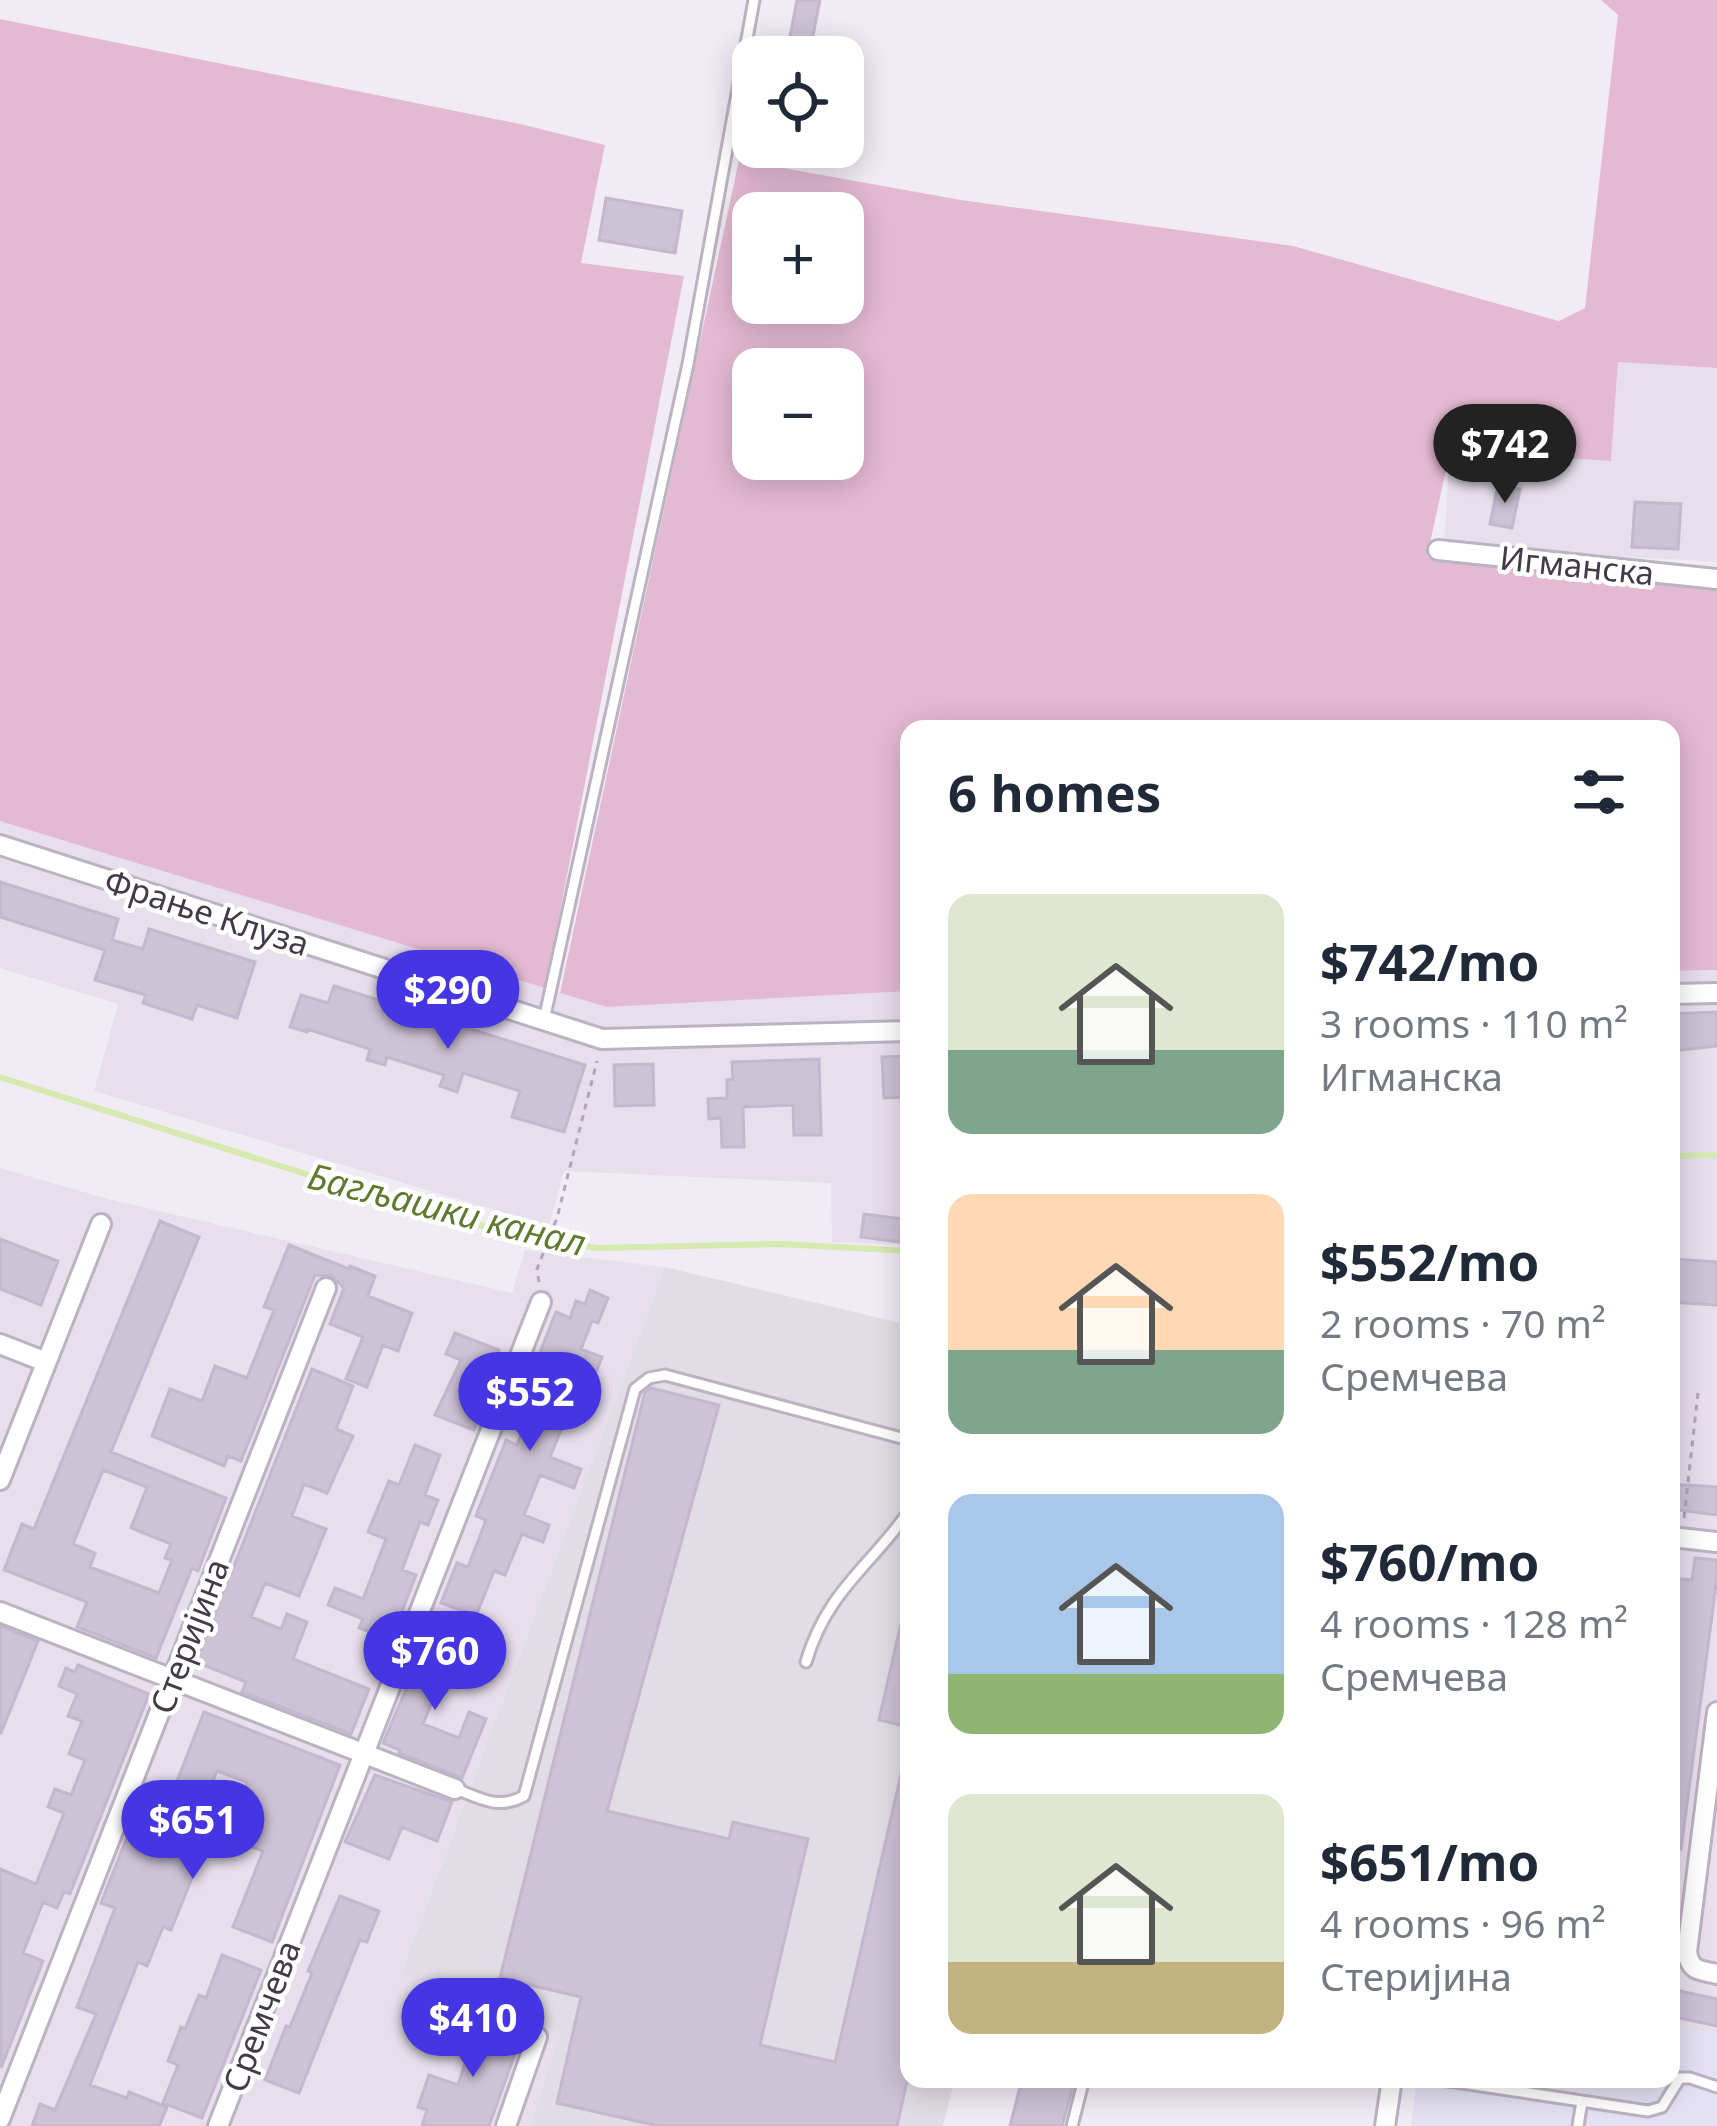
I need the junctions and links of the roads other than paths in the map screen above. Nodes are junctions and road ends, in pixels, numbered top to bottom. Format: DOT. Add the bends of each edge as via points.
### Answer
graph roads {
  1 [pos="754,0"];
  2 [pos="1438,550"];
  3 [pos="1717,579"];
  4 [pos="0,845"];
  5 [pos="1717,993"];
  6 [pos="1680,994"];
  7 [pos="544,1020"];
  8 [pos="900,1031"];
  9 [pos="101,1223"];
  10 [pos="326,1288"];
  11 [pos="541,1302"];
  12 [pos="0,1344"];
  13 [pos="46,1362"];
  14 [pos="900,1438"];
  15 [pos="0,1480"];
  16 [pos="900,1522"];
  17 [pos="1680,1537"];
  18 [pos="1717,1542"];
  19 [pos="0,1612"];
  20 [pos="806,1662"];
  21 [pos="173,1679"];
  22 [pos="1717,1712"];
  23 [pos="364,1754"];
  24 [pos="455,1789"];
  25 [pos="1717,1974"];
  26 [pos="537,2037"];
  27 [pos="1680,2078"];
  28 [pos="1717,2086"];
  29 [pos="1082,2088"];
  30 [pos="1391,2088"];
  31 [pos="1495,2088"];
  32 [pos="1674,2088"];
  33 [pos="1582,2101"];
  34 [pos="0,2119"];
  35 [pos="218,2126"];
  36 [pos="506,2126"];
  37 [pos="1072,2126"];
  38 [pos="1385,2126"];
  39 [pos="1578,2126"];
  1 -- 7 [label="lane" via="688,364"];
  2 -- 3 [label="street, Игманска"];
  4 -- 7 [label="street, Фрање Клуза"];
  5 -- 6 [label="street"];
  7 -- 8 [label="street, Фрање Клуза" via="602,1039"];
  9 -- 13 [label="street"];
  10 -- 21 [label="street, Стеријина"];
  11 -- 23 [label="street, Сремчева"];
  12 -- 13 [label="street"];
  13 -- 15 [label="street"];
  14 -- 24 [label="lane" via="665,1375 642,1383 524,1796 495,1804"];
  16 -- 20 [label="lane" via="829,1607"];
  17 -- 18 [label="street"];
  19 -- 21 [label="street"];
  21 -- 23 [label="street"];
  21 -- 34 [label="street, Стеријина"];
  22 -- 25 [label="street" via="1687,1952 1696,1969"];
  23 -- 24 [label="street"];
  23 -- 35 [label="street, Сремчева"];
  26 -- 36 [label="street"];
  27 -- 28 [label="lane"];
  29 -- 37 [label="lane"];
  30 -- 38 [label="street"];
  31 -- 33 [label="lane"];
  32 -- 33 [label="lane" via="1662,2107 1648,2110"];
  33 -- 39 [label="lane"];
}
